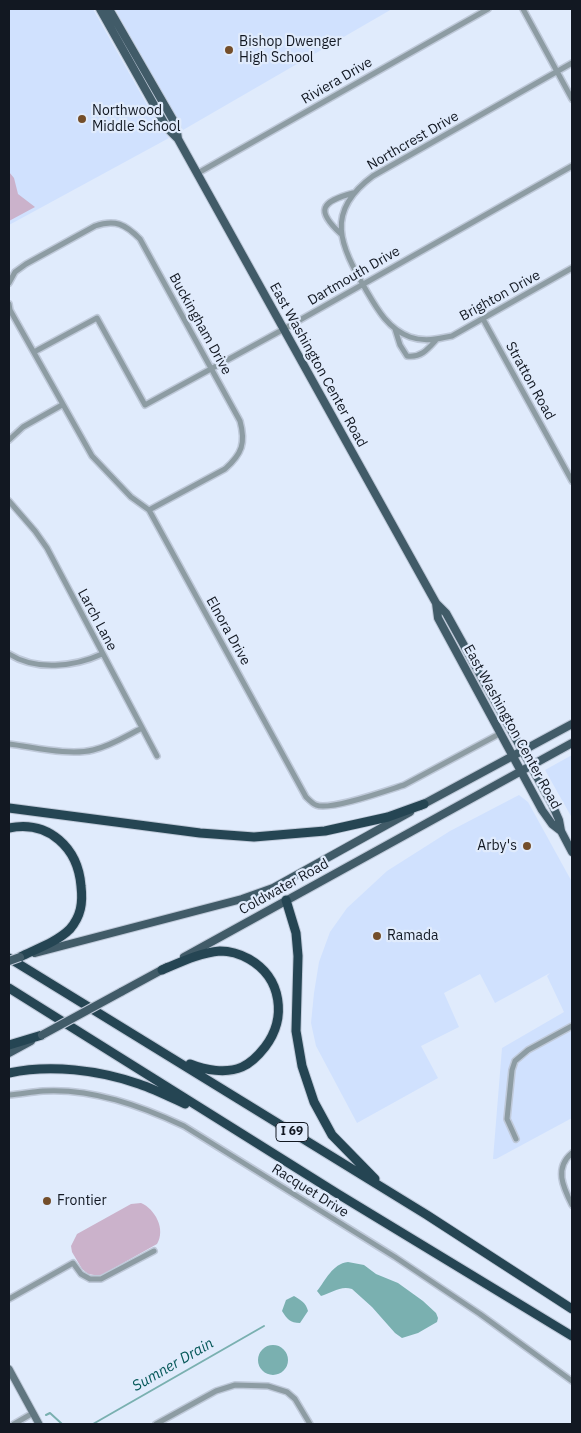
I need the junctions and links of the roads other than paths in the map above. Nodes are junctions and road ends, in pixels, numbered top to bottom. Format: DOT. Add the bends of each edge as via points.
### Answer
graph roads {
  1 [pos="100,9"];
  2 [pos="109,9"];
  3 [pos="488,9"];
  4 [pos="523,9"];
  5 [pos="572,63"];
  6 [pos="557,72"];
  7 [pos="572,99"];
  8 [pos="178,139"];
  9 [pos="572,166"];
  10 [pos="198,173"];
  11 [pos="353,193"];
  12 [pos="341,234"];
  13 [pos="572,268"];
  14 [pos="9,283"];
  15 [pos="363,284"];
  16 [pos="9,304"];
  17 [pos="483,319"];
  18 [pos="395,328"];
  19 [pos="284,329"];
  20 [pos="437,339"];
  21 [pos="34,352"];
  22 [pos="211,368"];
  23 [pos="62,405"];
  24 [pos="9,440"];
  25 [pos="572,481"];
  26 [pos="9,501"];
  27 [pos="149,510"];
  28 [pos="436,603"];
  29 [pos="9,654"];
  30 [pos="102,654"];
  31 [pos="572,724"];
  32 [pos="142,728"];
  33 [pos="501,734"];
  34 [pos="572,743"];
  35 [pos="9,744"];
  36 [pos="523,750"];
  37 [pos="158,756"];
  38 [pos="513,756"];
  39 [pos="531,766"];
  40 [pos="521,771"];
  41 [pos="424,804"];
  42 [pos="9,808"];
  43 [pos="9,828"];
  44 [pos="561,831"];
  45 [pos="572,852"];
  46 [pos="286,900"];
  47 [pos="49,946"];
  48 [pos="20,957"];
  49 [pos="9,959"];
  50 [pos="162,970"];
  51 [pos="9,988"];
  52 [pos="572,1026"];
  53 [pos="42,1035"];
  54 [pos="9,1046"];
  55 [pos="9,1053"];
  56 [pos="168,1055"];
  57 [pos="9,1073"];
  58 [pos="9,1095"];
  59 [pos="212,1115"];
  60 [pos="516,1140"];
  61 [pos="572,1152"];
  62 [pos="396,1198"];
  63 [pos="572,1204"];
  64 [pos="154,1251"];
  65 [pos="9,1299"];
  66 [pos="572,1309"];
  67 [pos="572,1336"];
  68 [pos="9,1369"];
  69 [pos="572,1381"];
  70 [pos="33,1413"];
  71 [pos="14,1424"];
  72 [pos="39,1424"];
  73 [pos="156,1424"];
  74 [pos="310,1424"];
  1 -- 8 [label="main road, East Washington Center Road" via="167,128"];
  2 -- 8 [label="main road, East Washington Center Road" via="176,125"];
  3 -- 10 [label="street, Riviera Drive"];
  4 -- 6 [label="street"];
  5 -- 6 [label="street, Northcrest Drive"];
  6 -- 7 [label="street"];
  6 -- 11 [label="street, Northcrest Drive" via="373,176"];
  8 -- 10 [label="main road, East Washington Center Road"];
  9 -- 15 [label="street, Dartmouth Drive"];
  10 -- 19 [label="main road, East Washington Center Road"];
  11 -- 12 [label="street, Northcrest Drive" via="342,220"];
  11 -- 12 [label="street" via="330,201 326,208 329,223"];
  12 -- 15 [label="street, Northcrest Drive" via="349,260"];
  13 -- 17 [label="street, Brighton Drive"];
  14 -- 22 [label="street, Buckingham Drive" via="26,264 95,226 106,222 130,228 140,239"];
  15 -- 18 [label="street, Brighton Drive" via="377,309"];
  15 -- 19 [label="street, Dartmouth Drive"];
  16 -- 21 [label="street, Elnora Drive"];
  17 -- 20 [label="street, Brighton Drive" via="452,336"];
  17 -- 25 [label="street, Stratton Road"];
  18 -- 20 [label="street, Brighton Drive" via="417,339"];
  18 -- 20 [label="street, Brighton Drive" via="407,356 421,355"];
  19 -- 22 [label="street, Dartmouth Drive"];
  19 -- 28 [label="main road, East Washington Center Road"];
  21 -- 22 [label="street, Dartmouth Drive" via="97,318 146,405"];
  21 -- 23 [label="street, Elnora Drive"];
  22 -- 27 [label="street, Buckingham Drive" via="240,421 244,434 241,449 225,468"];
  23 -- 24 [label="street" via="23,427"];
  23 -- 27 [label="street, Elnora Drive" via="92,456 131,497"];
  26 -- 30 [label="street, Larch Lane" via="47,548"];
  27 -- 33 [label="street, Elnora Drive" via="306,798 316,805 332,806 404,785"];
  28 -- 33 [label="main road, East Washington Center Road" via="438,618"];
  28 -- 36 [label="main road, East Washington Center Road" via="446,613"];
  29 -- 30 [label="street" via="46,665 69,665"];
  30 -- 32 [label="street, Larch Lane"];
  31 -- 36 [label="main road, Coldwater Road"];
  32 -- 35 [label="street" via="91,751 68,752"];
  32 -- 37 [label="street, Larch Lane"];
  33 -- 38 [label="main road, East Washington Center Road"];
  34 -- 39 [label="main road, Coldwater Road"];
  36 -- 38 [label="main road, Coldwater Road"];
  36 -- 39 [label="main road, East Washington Center Road"];
  38 -- 40 [label="main road, East Washington Center Road"];
  38 -- 41 [label="main road, Coldwater Road"];
  39 -- 40 [label="main road, Coldwater Road"];
  39 -- 44 [label="main road, East Washington Center Road" via="552,804"];
  40 -- 44 [label="main road, East Washington Center Road" via="542,810"];
  40 -- 46 [label="main road, Coldwater Road"];
  41 -- 42 [label="highway" via="388,817 324,831 254,837"];
  41 -- 47 [label="main road, Coldwater Road" via="273,888 242,899"];
  43 -- 47 [label="highway" via="37,828 53,835 70,850 80,872 83,904 78,916 71,928"];
  44 -- 45 [label="main road, East Washington Center Road"];
  46 -- 50 [label="main road, Coldwater Road"];
  46 -- 62 [label="highway" via="296,933 296,1031 302,1066 314,1102 332,1135"];
  47 -- 48 [label="highway"];
  48 -- 49 [label="main road, bridge"];
  49 -- 56 [label="highway, I 69"];
  50 -- 53 [label="main road, Coldwater Road, bridge"];
  50 -- 56 [label="highway" via="200,955 222,951 240,954 255,962 268,975 278,996 279,1016 272,1037 257,1057 241,1068 219,1072 193,1066"];
  51 -- 59 [label="highway, I 69"];
  52 -- 60 [label="street" via="528,1050 516,1061 512,1070 507,1119"];
  53 -- 54 [label="highway"];
  53 -- 55 [label="main road, Coldwater Road"];
  56 -- 62 [label="highway, I 69"];
  57 -- 59 [label="highway" via="25,1069 105,1074 139,1084"];
  58 -- 69 [label="street, Racquet Drive" via="45,1091 88,1094 137,1106 184,1126 395,1257"];
  59 -- 67 [label="highway, I 69"];
  61 -- 63 [label="street" via="566,1158 561,1173"];
  62 -- 66 [label="highway, I 69"];
  64 -- 65 [label="street" via="101,1279 90,1279 81,1274 73,1263"];
  68 -- 70 [label="main road"];
  70 -- 71 [label="street"];
  70 -- 72 [label="main road"];
  73 -- 74 [label="street" via="235,1385 268,1386 287,1392"];
}
